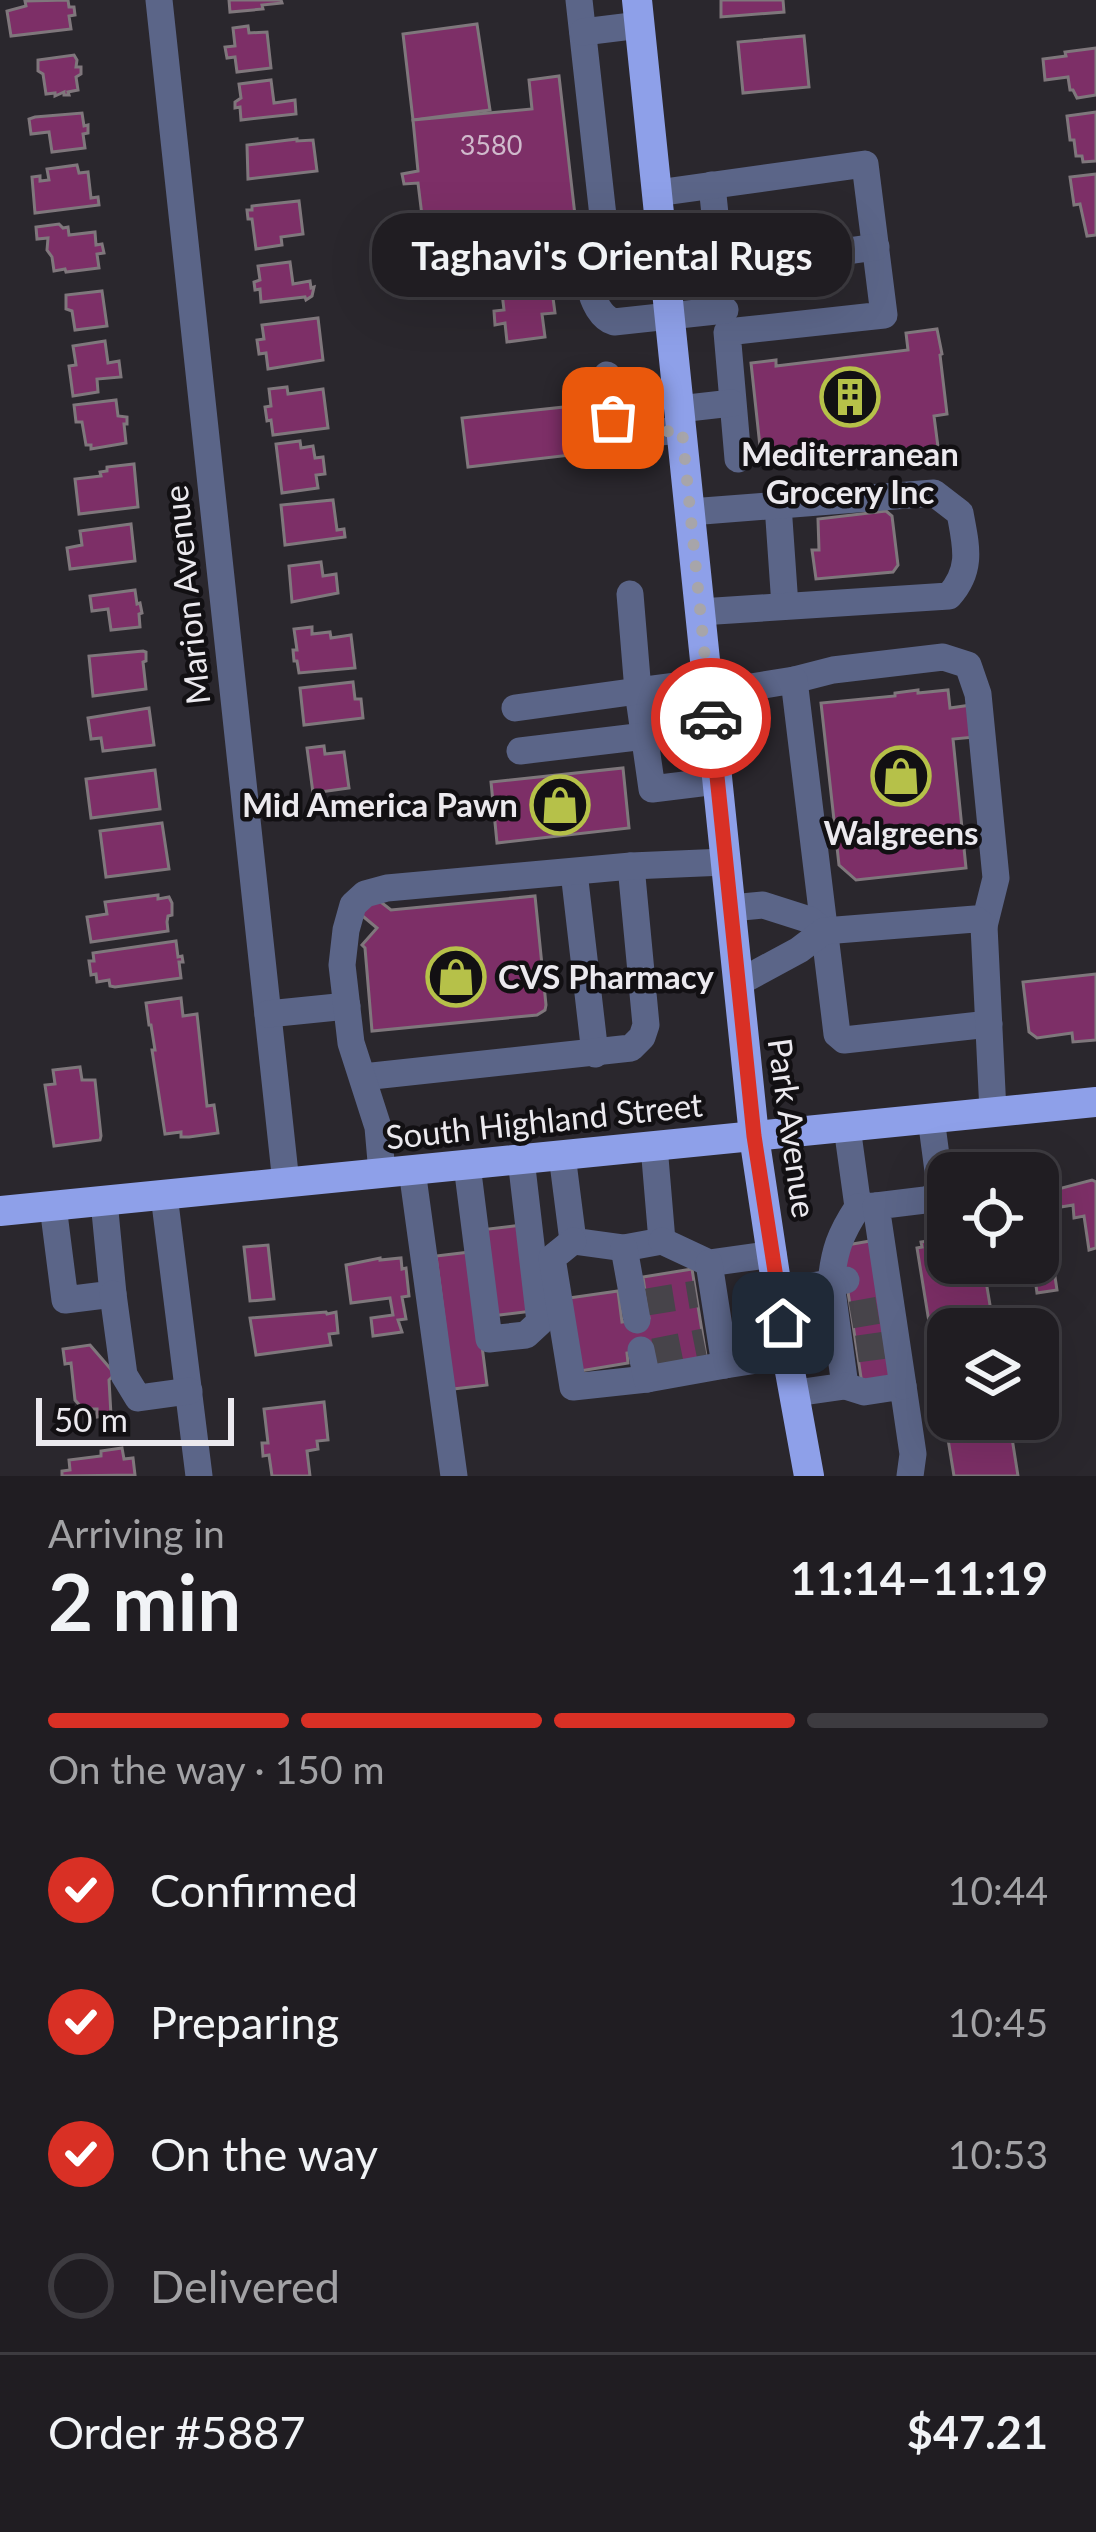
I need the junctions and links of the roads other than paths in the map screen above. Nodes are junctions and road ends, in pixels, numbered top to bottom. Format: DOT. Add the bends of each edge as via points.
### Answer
graph roads {
  1 [pos="159,0"];
  2 [pos="579,0"];
  3 [pos="638,12"];
  4 [pos="583,32"];
  5 [pos="712,185"];
  6 [pos="657,193"];
  7 [pos="603,216"];
  8 [pos="662,242"];
  9 [pos="876,247"];
  10 [pos="720,269"];
  11 [pos="670,316"];
  12 [pos="726,321"];
  13 [pos="607,375"];
  14 [pos="732,403"];
  15 [pos="680,420"];
  16 [pos="738,460"];
  17 [pos="778,505"];
  18 [pos="690,512"];
  19 [pos="630,594"];
  20 [pos="785,606"];
  21 [pos="700,612"];
  22 [pos="794,680"];
  23 [pos="708,688"];
  24 [pos="638,691"];
  25 [pos="515,708"];
  26 [pos="645,736"];
  27 [pos="520,751"];
  28 [pos="717,781"];
  29 [pos="725,862"];
  30 [pos="631,866"];
  31 [pos="574,872"];
  32 [pos="730,908"];
  33 [pos="984,926"];
  34 [pos="824,931"];
  35 [pos="738,982"];
  36 [pos="346,1006"];
  37 [pos="268,1014"];
  38 [pos="989,1024"];
  39 [pos="595,1054"];
  40 [pos="363,1077"];
  41 [pos="1096,1102"];
  42 [pos="993,1112"];
  43 [pos="931,1118"];
  44 [pos="847,1126"];
  45 [pos="754,1136"];
  46 [pos="654,1146"];
  47 [pos="562,1155"];
  48 [pos="521,1159"];
  49 [pos="466,1165"];
  50 [pos="397,1172"];
  51 [pos="286,1183"];
  52 [pos="164,1195"];
  53 [pos="104,1201"];
  54 [pos="52,1206"];
  55 [pos="867,1207"];
  56 [pos="0,1211"];
  57 [pos="573,1240"];
  58 [pos="662,1241"];
  59 [pos="624,1248"];
  60 [pos="773,1254"];
  61 [pos="838,1282"];
  62 [pos="706,1283"];
  63 [pos="779,1291"];
  64 [pos="113,1294"];
  65 [pos="639,1309"];
  66 [pos="717,1348"];
  67 [pos="787,1355"];
  68 [pos="845,1386"];
  69 [pos="903,1386"];
  70 [pos="189,1390"];
  71 [pos="796,1393"];
  72 [pos="199,1476"];
  73 [pos="454,1476"];
  74 [pos="809,1476"];
  75 [pos="910,1476"];
  1 -- 37 [label="street, Marion Avenue"];
  2 -- 4 [label="street"];
  3 -- 4 [label="street"];
  3 -- 6 [label="main road, Park Avenue"];
  4 -- 7 [label="street"];
  5 -- 6 [label="street"];
  5 -- 9 [label="street" via="865,164"];
  5 -- 10 [label="street"];
  6 -- 8 [label="main road, Park Avenue"];
  8 -- 11 [label="main road, Park Avenue"];
  8 -- 11 [label="street" via="603,249 589,267 603,319"];
  9 -- 10 [label="street"];
  9 -- 12 [label="street" via="884,315"];
  10 -- 12 [label="street"];
  11 -- 12 [label="street"];
  11 -- 15 [label="main road, Park Avenue"];
  12 -- 14 [label="street"];
  13 -- 15 [label="street" via="617,430 628,435"];
  14 -- 15 [label="street"];
  14 -- 16 [label="street"];
  15 -- 18 [label="main road, Park Avenue"];
  17 -- 18 [label="street"];
  17 -- 20 [label="street"];
  17 -- 20 [label="street" via="934,493 960,513 968,558 949,596"];
  18 -- 21 [label="main road, Park Avenue"];
  19 -- 24 [label="street"];
  20 -- 21 [label="street"];
  21 -- 23 [label="main road, Park Avenue"];
  22 -- 23 [label="street"];
  22 -- 33 [label="street" via="943,657 968,665 978,694 996,878"];
  22 -- 34 [label="street"];
  23 -- 24 [label="street"];
  23 -- 28 [label="main road, Park Avenue"];
  24 -- 25 [label="street"];
  24 -- 26 [label="street"];
  26 -- 27 [label="street"];
  26 -- 28 [label="street" via="652,789"];
  28 -- 29 [label="main road, Park Avenue"];
  29 -- 30 [label="street"];
  29 -- 32 [label="main road, Park Avenue"];
  30 -- 31 [label="street"];
  30 -- 39 [label="street" via="646,1025 631,1048"];
  31 -- 36 [label="street" via="365,894 346,930"];
  31 -- 39 [label="street"];
  32 -- 34 [label="street" via="763,904"];
  32 -- 35 [label="main road, Park Avenue"];
  33 -- 34 [label="street" via="975,920"];
  33 -- 38 [label="street"];
  34 -- 35 [label="street"];
  34 -- 38 [label="street" via="844,1040"];
  35 -- 45 [label="main road, Park Avenue"];
  36 -- 37 [label="street"];
  36 -- 40 [label="street"];
  37 -- 51 [label="street, Marion Avenue"];
  38 -- 42 [label="street"];
  39 -- 40 [label="street"];
  40 -- 50 [label="street"];
  41 -- 42 [label="main road, South Highland Street"];
  42 -- 43 [label="main road, South Highland Street"];
  43 -- 44 [label="main road, South Highland Street"];
  43 -- 55 [label="street" via="937,1196"];
  44 -- 45 [label="main road, South Highland Street"];
  44 -- 55 [label="street"];
  45 -- 46 [label="main road, South Highland Street"];
  45 -- 60 [label="main road, Park Avenue"];
  46 -- 47 [label="main road, South Highland Street"];
  46 -- 58 [label="street"];
  47 -- 48 [label="main road, South Highland Street"];
  47 -- 57 [label="street"];
  48 -- 49 [label="main road, South Highland Street"];
  48 -- 49 [label="street" via="540,1322 526,1335 489,1339"];
  49 -- 50 [label="main road, South Highland Street"];
  50 -- 51 [label="main road, South Highland Street"];
  50 -- 73 [label="street"];
  51 -- 52 [label="main road, South Highland Street"];
  52 -- 53 [label="main road, South Highland Street"];
  52 -- 70 [label="street"];
  53 -- 54 [label="main road, South Highland Street"];
  53 -- 64 [label="street"];
  54 -- 56 [label="main road, South Highland Street"];
  54 -- 64 [label="street" via="64,1300"];
  55 -- 61 [label="street" via="834,1252"];
  55 -- 69 [label="street"];
  57 -- 59 [label="street"];
  57 -- 66 [label="street" via="552,1258 573,1387 646,1359"];
  58 -- 59 [label="street"];
  58 -- 62 [label="street"];
  59 -- 65 [label="street"];
  60 -- 62 [label="street"];
  60 -- 63 [label="main road, Park Avenue"];
  61 -- 63 [label="street"];
  61 -- 68 [label="street" via="849,1351"];
  62 -- 66 [label="street"];
  63 -- 67 [label="main road, Park Avenue"];
  64 -- 70 [label="street" via="124,1375 137,1398"];
  66 -- 67 [label="street"];
  67 -- 71 [label="main road, Park Avenue"];
  68 -- 69 [label="street"];
  68 -- 71 [label="street"];
  69 -- 75 [label="street"];
  70 -- 72 [label="street"];
  71 -- 74 [label="main road, Park Avenue"];
}
